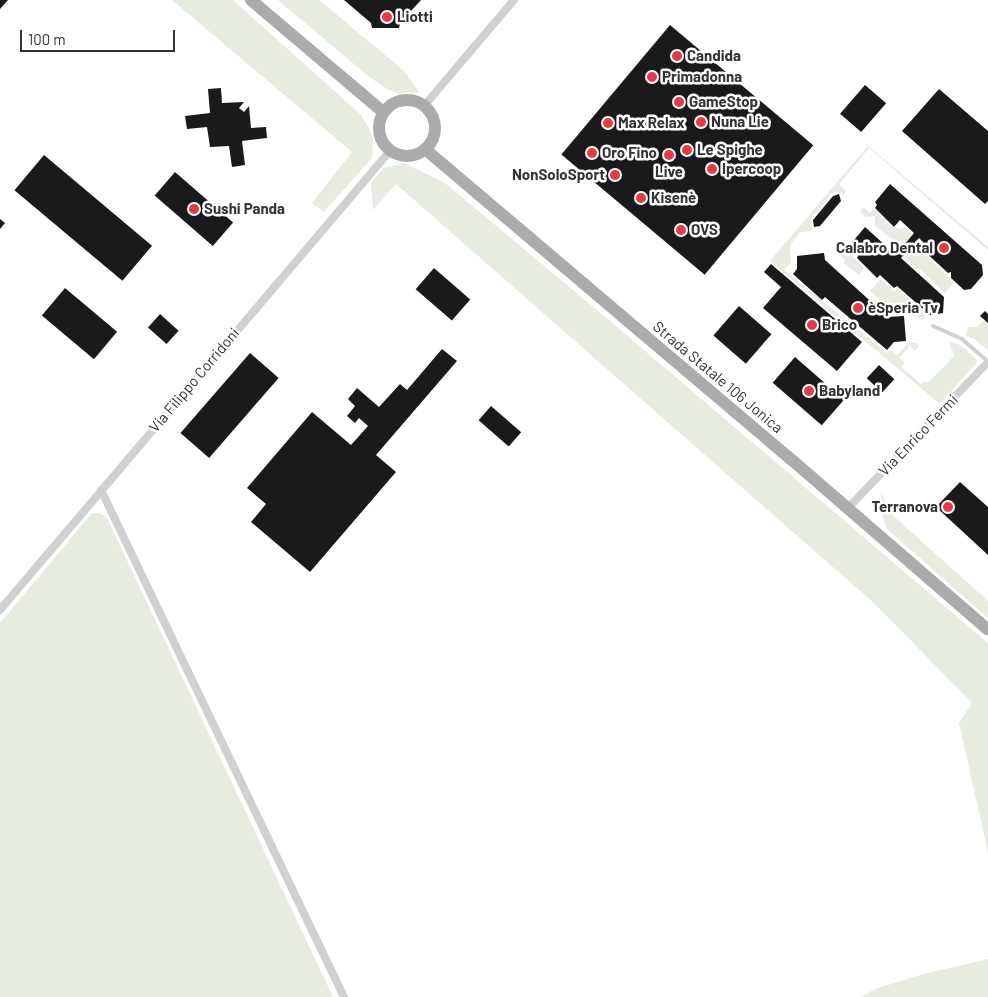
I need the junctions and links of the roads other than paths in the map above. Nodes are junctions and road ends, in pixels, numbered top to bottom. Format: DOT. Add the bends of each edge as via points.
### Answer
graph roads {
  1 [pos="251,0"];
  2 [pos="514,0"];
  3 [pos="424,106"];
  4 [pos="384,112"];
  5 [pos="425,149"];
  6 [pos="390,151"];
  7 [pos="933,326"];
  8 [pos="988,362"];
  9 [pos="101,490"];
  10 [pos="848,508"];
  11 [pos="0,610"];
  12 [pos="988,630"];
  13 [pos="344,997"];
  1 -- 4 [label="main road"];
  2 -- 3 [label="street"];
  3 -- 4 [label="main road" via="416,101 399,101"];
  3 -- 5 [label="main road" via="434,120 435,129 434,138"];
  4 -- 6 [label="main road" via="378,130"];
  5 -- 6 [label="main road" via="413,156"];
  5 -- 10 [label="main road, Strada Statale 106 Jonica"];
  6 -- 9 [label="street, Via Filippo Corridoni"];
  7 -- 8 [label="lane" via="962,339"];
  8 -- 10 [label="street, Via Enrico Fermi"];
  9 -- 11 [label="street, Via Filippo Corridoni"];
  9 -- 13 [label="street"];
  10 -- 12 [label="main road, Strada Statale 106 Jonica"];
}
